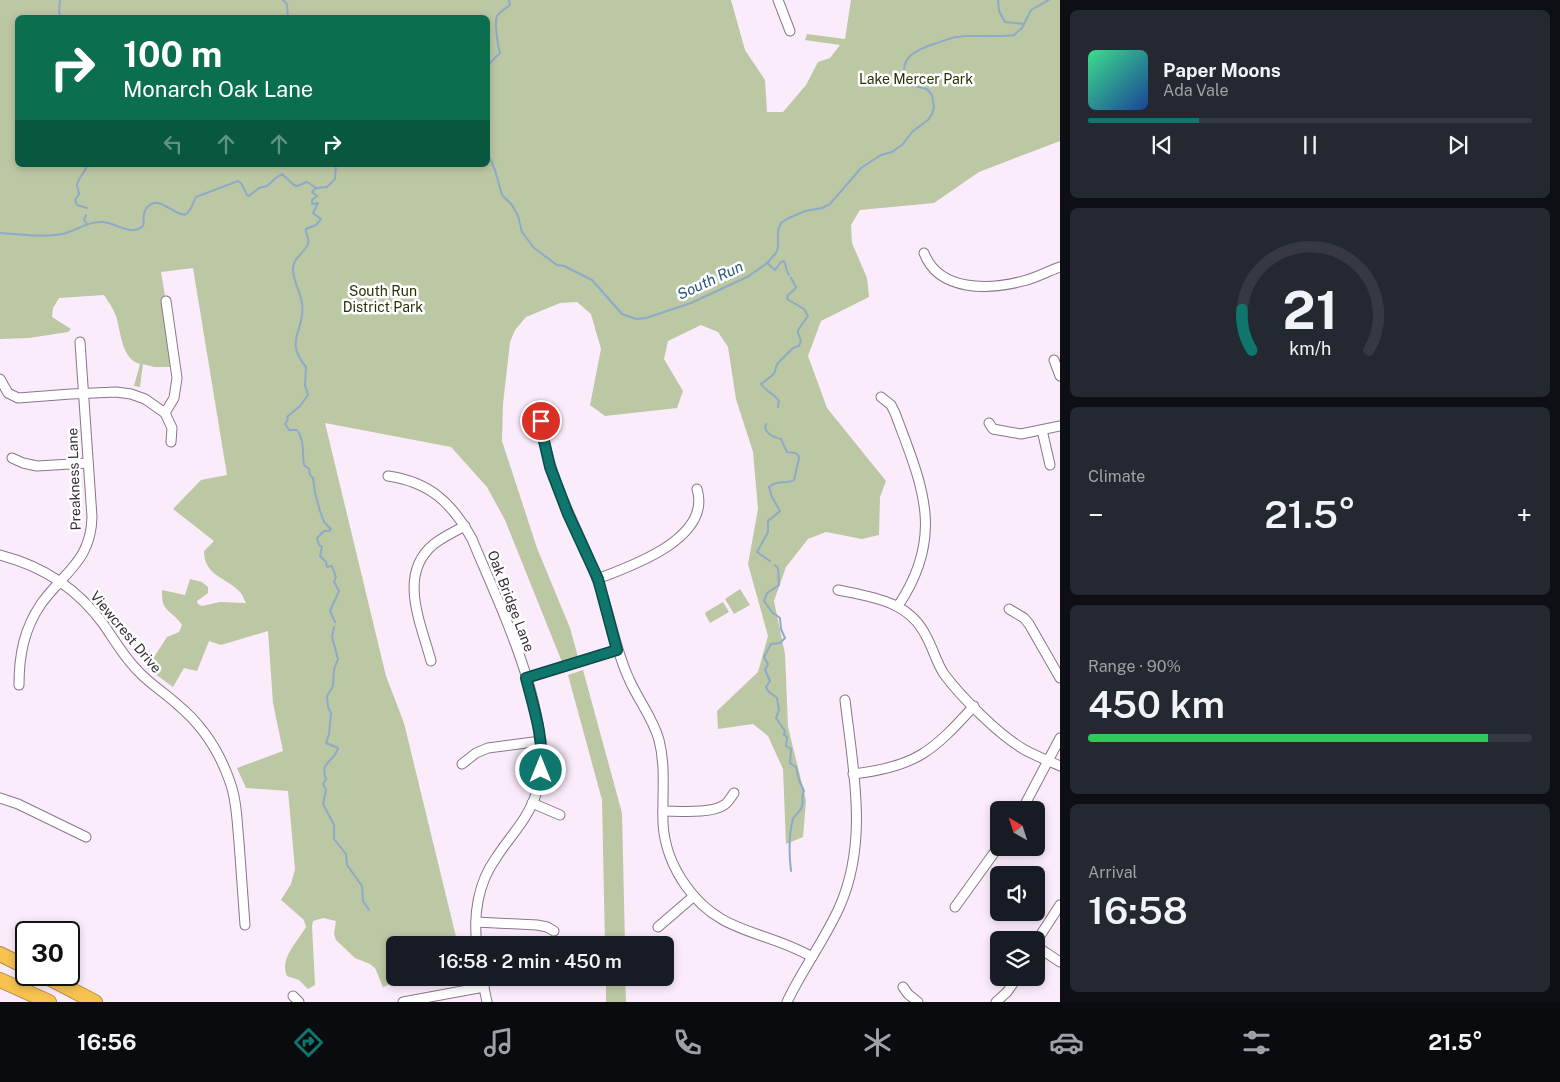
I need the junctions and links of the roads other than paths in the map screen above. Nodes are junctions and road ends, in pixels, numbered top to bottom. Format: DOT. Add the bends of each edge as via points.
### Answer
graph roads {
  1 [pos="778,0"];
  2 [pos="790,31"];
  3 [pos="924,253"];
  4 [pos="1060,267"];
  5 [pos="166,301"];
  6 [pos="80,342"];
  7 [pos="1054,360"];
  8 [pos="1060,376"];
  9 [pos="0,379"];
  10 [pos="84,394"];
  11 [pos="881,397"];
  12 [pos="546,408"];
  13 [pos="165,413"];
  14 [pos="989,423"];
  15 [pos="1060,426"];
  16 [pos="1042,430"];
  17 [pos="171,442"];
  18 [pos="12,458"];
  19 [pos="88,463"];
  20 [pos="1050,465"];
  21 [pos="388,476"];
  22 [pos="697,489"];
  23 [pos="465,526"];
  24 [pos="0,555"];
  25 [pos="598,579"];
  26 [pos="61,581"];
  27 [pos="838,590"];
  28 [pos="898,606"];
  29 [pos="1009,609"];
  30 [pos="617,650"];
  31 [pos="430,661"];
  32 [pos="526,678"];
  33 [pos="1060,678"];
  34 [pos="19,684"];
  35 [pos="845,700"];
  36 [pos="974,706"];
  37 [pos="1060,738"];
  38 [pos="541,740"];
  39 [pos="1048,761"];
  40 [pos="462,764"];
  41 [pos="1060,766"];
  42 [pos="853,774"];
  43 [pos="734,793"];
  44 [pos="0,798"];
  45 [pos="1027,801"];
  46 [pos="532,803"];
  47 [pos="663,811"];
  48 [pos="560,815"];
  49 [pos="86,837"];
  50 [pos="992,856"];
  51 [pos="694,896"];
  52 [pos="1060,905"];
  53 [pos="955,907"];
  54 [pos="476,922"];
  55 [pos="245,925"];
  56 [pos="658,927"];
  57 [pos="1043,931"];
  58 [pos="554,932"];
  59 [pos="477,936"];
  60 [pos="1045,952"];
  61 [pos="0,954"];
  62 [pos="812,958"];
  63 [pos="15,962"];
  64 [pos="1060,962"];
  65 [pos="0,980"];
  66 [pos="64,986"];
  67 [pos="467,986"];
  68 [pos="484,986"];
  69 [pos="1011,986"];
  70 [pos="903,987"];
  71 [pos="49,1002"];
  72 [pos="95,1002"];
  73 [pos="403,1002"];
  74 [pos="487,1002"];
  75 [pos="787,1002"];
  76 [pos="918,1002"];
  77 [pos="996,1002"];
  1 -- 2 [label="street"];
  3 -- 4 [label="street" via="932,269 940,276 984,287 1026,281"];
  5 -- 13 [label="street" via="177,378 174,398"];
  6 -- 10 [label="street, Preakness Lane"];
  7 -- 8 [label="street"];
  9 -- 10 [label="street" via="8,393 18,398"];
  10 -- 13 [label="street" via="131,394"];
  10 -- 19 [label="street, Preakness Lane"];
  11 -- 28 [label="street" via="895,413 919,481 926,512 923,555"];
  12 -- 25 [label="street" via="541,428 550,467"];
  13 -- 17 [label="street" via="172,428"];
  14 -- 16 [label="street" via="993,429 1013,434"];
  15 -- 16 [label="street"];
  16 -- 20 [label="street"];
  18 -- 19 [label="street" via="38,466"];
  19 -- 26 [label="street, Preakness Lane" via="92,516 90,537 82,557"];
  21 -- 23 [label="street, Oak Bridge Lane" via="409,479 430,490"];
  22 -- 25 [label="street" via="699,502 696,514 678,538 646,559"];
  23 -- 31 [label="street" via="430,548 416,570 415,600"];
  23 -- 32 [label="street, Oak Bridge Lane" via="511,632"];
  24 -- 26 [label="street, Viewcrest Drive"];
  25 -- 30 [label="street"];
  26 -- 34 [label="street, Preakness Lane" via="41,605 28,629 20,657"];
  26 -- 55 [label="street, Viewcrest Drive" via="93,611 139,673 192,717 217,753 231,784 236,812"];
  27 -- 28 [label="street" via="876,597"];
  28 -- 36 [label="street" via="920,625 944,673"];
  29 -- 33 [label="street" via="1029,624"];
  30 -- 32 [label="street"];
  30 -- 47 [label="street" via="658,737 663,766"];
  32 -- 38 [label="street, Oak Bridge Lane"];
  35 -- 42 [label="street"];
  36 -- 39 [label="street" via="1011,740"];
  36 -- 42 [label="street" via="926,752 904,764"];
  37 -- 39 [label="street"];
  38 -- 40 [label="street" via="488,748"];
  38 -- 46 [label="street, Oak Bridge Lane" via="541,770"];
  39 -- 41 [label="street"];
  39 -- 45 [label="street"];
  42 -- 62 [label="street" via="857,827 852,869 839,907"];
  43 -- 47 [label="street" via="724,805 715,809"];
  44 -- 49 [label="street"];
  46 -- 48 [label="street"];
  46 -- 54 [label="street, Oak Bridge Lane" via="486,874 478,898"];
  47 -- 51 [label="street" via="670,855"];
  50 -- 53 [label="street"];
  51 -- 56 [label="street"];
  51 -- 62 [label="street" via="730,925 785,944"];
  52 -- 57 [label="street"];
  54 -- 58 [label="street" via="537,925"];
  54 -- 59 [label="street, Oak Bridge Lane"];
  60 -- 64 [label="street"];
  61 -- 63 [label="highway"];
  62 -- 75 [label="street"];
  65 -- 71 [label="highway"];
  66 -- 72 [label="highway"];
  67 -- 73 [label="street"];
  68 -- 74 [label="street"];
  69 -- 77 [label="street"];
  70 -- 76 [label="street"];
}
